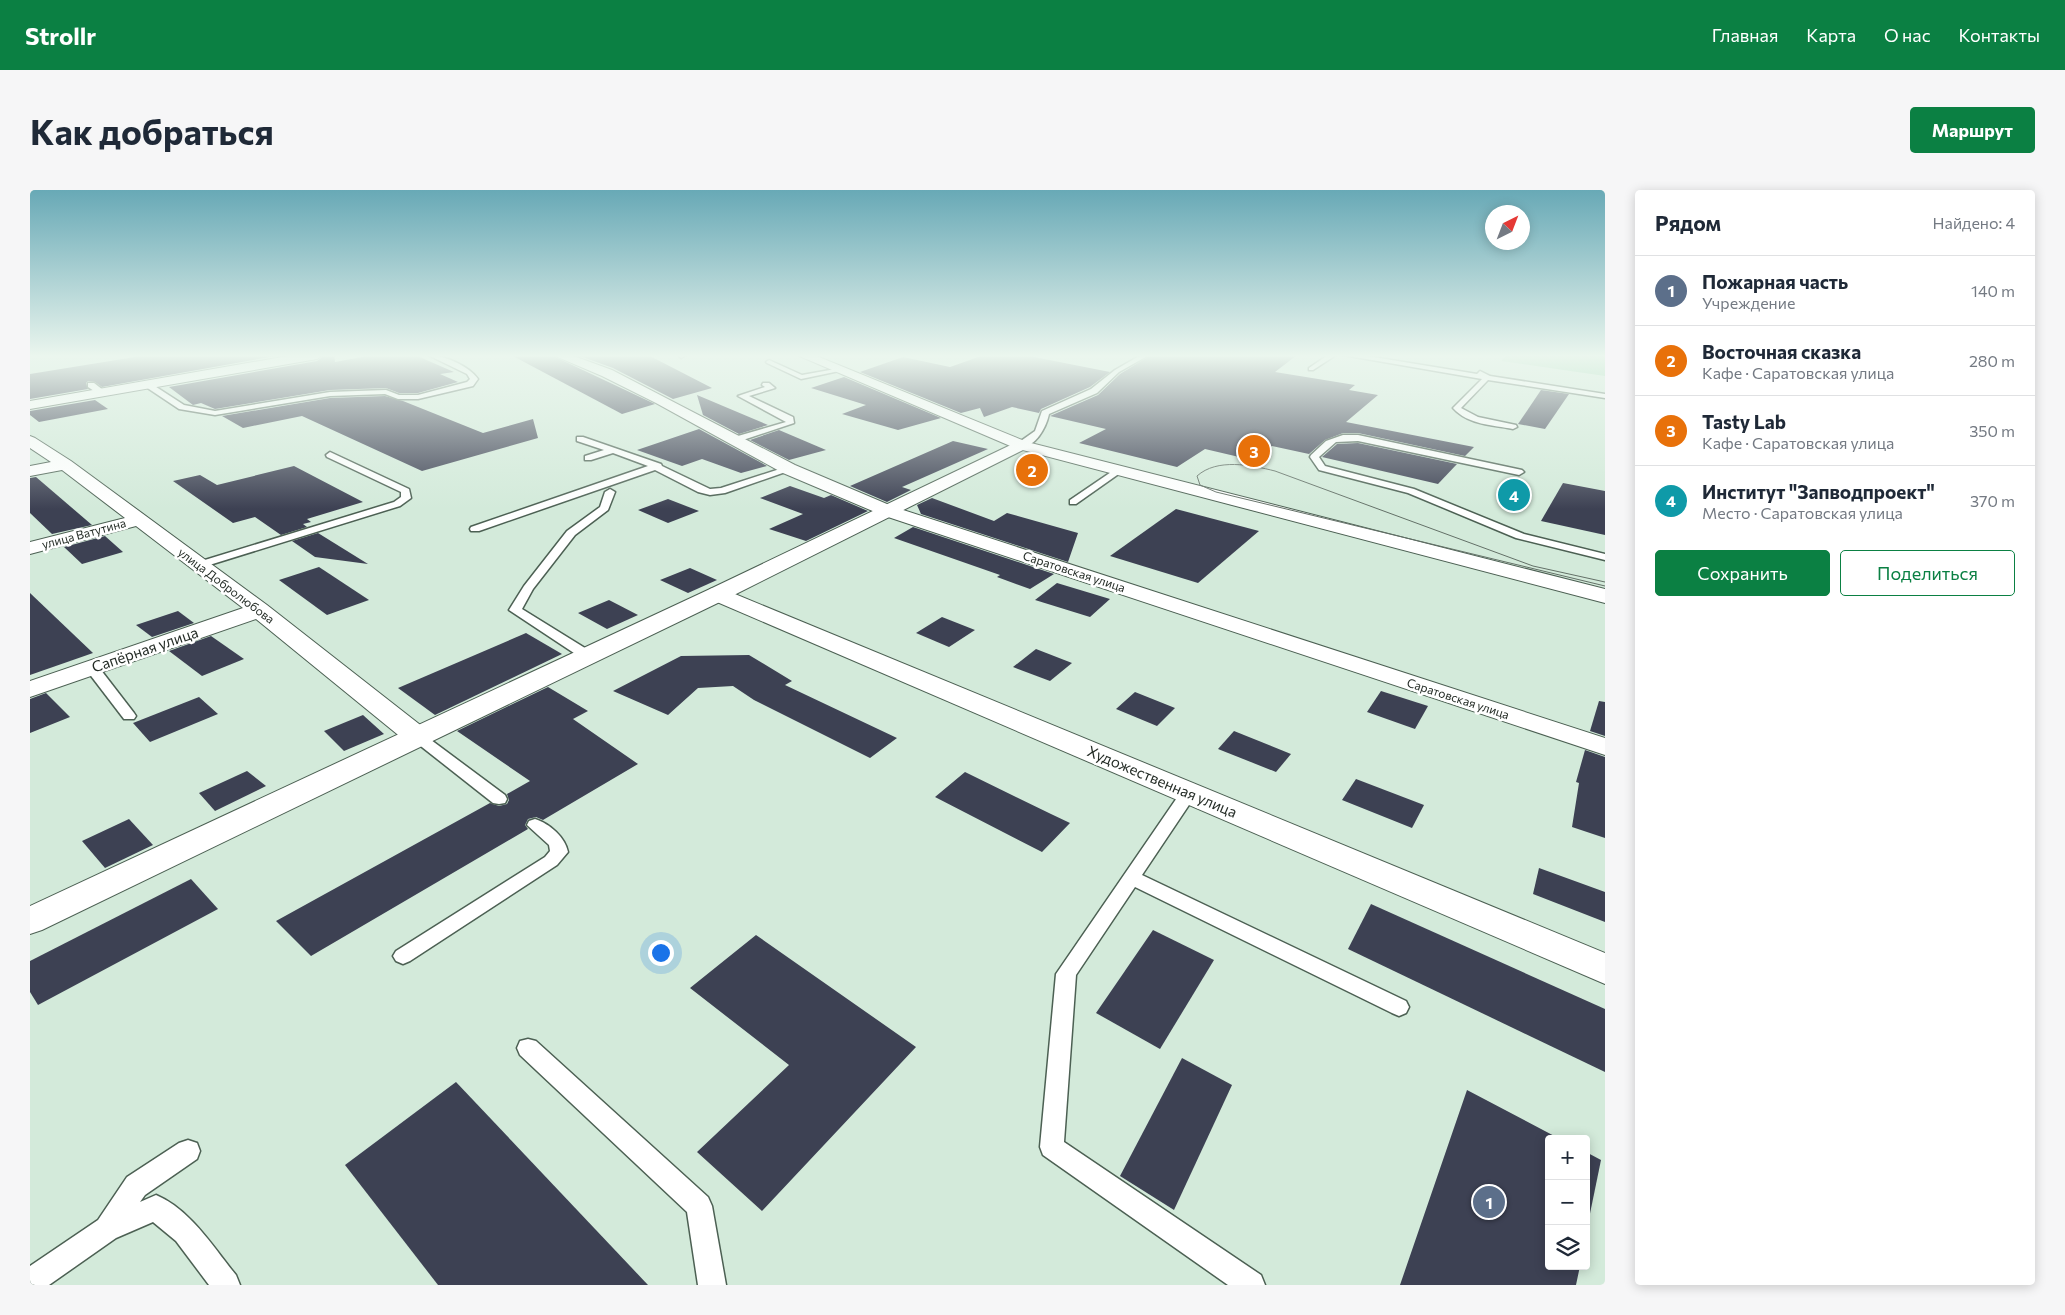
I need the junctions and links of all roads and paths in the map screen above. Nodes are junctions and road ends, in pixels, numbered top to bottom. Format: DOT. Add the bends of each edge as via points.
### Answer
graph roads {
  1 [pos="181,406"];
  2 [pos="257,406"];
  3 [pos="672,406"];
  4 [pos="763,406"];
  5 [pos="924,406"];
  6 [pos="1060,406"];
  7 [pos="1459,406"];
  8 [pos="1513,427"];
  9 [pos="580,439"];
  10 [pos="734,440"];
  11 [pos="30,441"];
  12 [pos="1021,446"];
  13 [pos="612,450"];
  14 [pos="330,455"];
  15 [pos="588,458"];
  16 [pos="64,464"];
  17 [pos="658,466"];
  18 [pos="789,468"];
  19 [pos="30,471"];
  20 [pos="1117,471"];
  21 [pos="1519,472"];
  22 [pos="610,492"];
  23 [pos="1073,502"];
  24 [pos="888,511"];
  25 [pos="138,520"];
  26 [pos="475,529"];
  27 [pos="30,548"];
  28 [pos="1605,557"];
  29 [pos="200,564"];
  30 [pos="718,594"];
  31 [pos="1605,596"];
  32 [pos="260,610"];
  33 [pos="588,656"];
  34 [pos="92,668"];
  35 [pos="30,689"];
  36 [pos="129,716"];
  37 [pos="418,737"];
  38 [pos="1605,747"];
  39 [pos="1189,793"];
  40 [pos="499,799"];
  41 [pos="535,825"];
  42 [pos="1132,878"];
  43 [pos="30,921"];
  44 [pos="403,956"];
  45 [pos="1605,969"];
  46 [pos="1399,1007"];
  47 [pos="528,1048"];
  48 [pos="188,1151"];
  49 [pos="107,1229"];
  50 [pos="30,1282"];
  51 [pos="226,1285"];
  52 [pos="712,1285"];
  53 [pos="1251,1285"];
  1 -- 2 [label="lane" via="215,413"];
  3 -- 10 [label="street, Саратовская улица"];
  4 -- 10 [label="lane" via="790,419 790,422"];
  5 -- 12 [label="street"];
  6 -- 12 [label="lane" via="1045,413 1042,428"];
  7 -- 8 [label="lane" via="1461,413"];
  9 -- 13 [label="lane"];
  10 -- 18 [label="street, Саратовская улица"];
  11 -- 16 [label="street, улица Добролюбова"];
  12 -- 20 [label="street"];
  12 -- 24 [label="street"];
  13 -- 15 [label="lane"];
  13 -- 17 [label="lane"];
  14 -- 29 [label="lane" via="406,491 406,498 397,504"];
  16 -- 19 [label="street"];
  16 -- 25 [label="street, улица Добролюбова"];
  17 -- 18 [label="lane" via="710,492 722,491"];
  17 -- 26 [label="lane"];
  18 -- 24 [label="street, Саратовская улица"];
  20 -- 23 [label="lane"];
  20 -- 31 [label="street"];
  21 -- 28 [label="lane" via="1358,438 1340,437 1314,457 1322,468 1412,491 1520,536"];
  22 -- 33 [label="lane" via="604,508 571,533 515,610"];
  24 -- 30 [label="street"];
  24 -- 38 [label="street, Саратовская улица"];
  25 -- 27 [label="street, улица Ватутина"];
  25 -- 29 [label="street, улица Добролюбова"];
  29 -- 32 [label="street, улица Добролюбова"];
  30 -- 33 [label="street"];
  30 -- 39 [label="street, Художественная улица"];
  32 -- 34 [label="street, Сапёрная улица"];
  32 -- 37 [label="street, улица Добролюбова"];
  33 -- 37 [label="street"];
  34 -- 35 [label="street, Сапёрная улица"];
  34 -- 36 [label="lane"];
  37 -- 40 [label="lane"];
  37 -- 43 [label="street"];
  39 -- 42 [label="lane"];
  39 -- 45 [label="street, Художественная улица"];
  41 -- 44 [label="lane" via="557,842 559,852 551,862"];
  42 -- 46 [label="lane"];
  42 -- 53 [label="lane" via="1066,974 1052,1147"];
  47 -- 52 [label="lane" via="699,1206"];
  48 -- 49 [label="lane" via="136,1186"];
  49 -- 50 [label="lane"];
  49 -- 51 [label="lane" via="156,1208 185,1232"];
}
